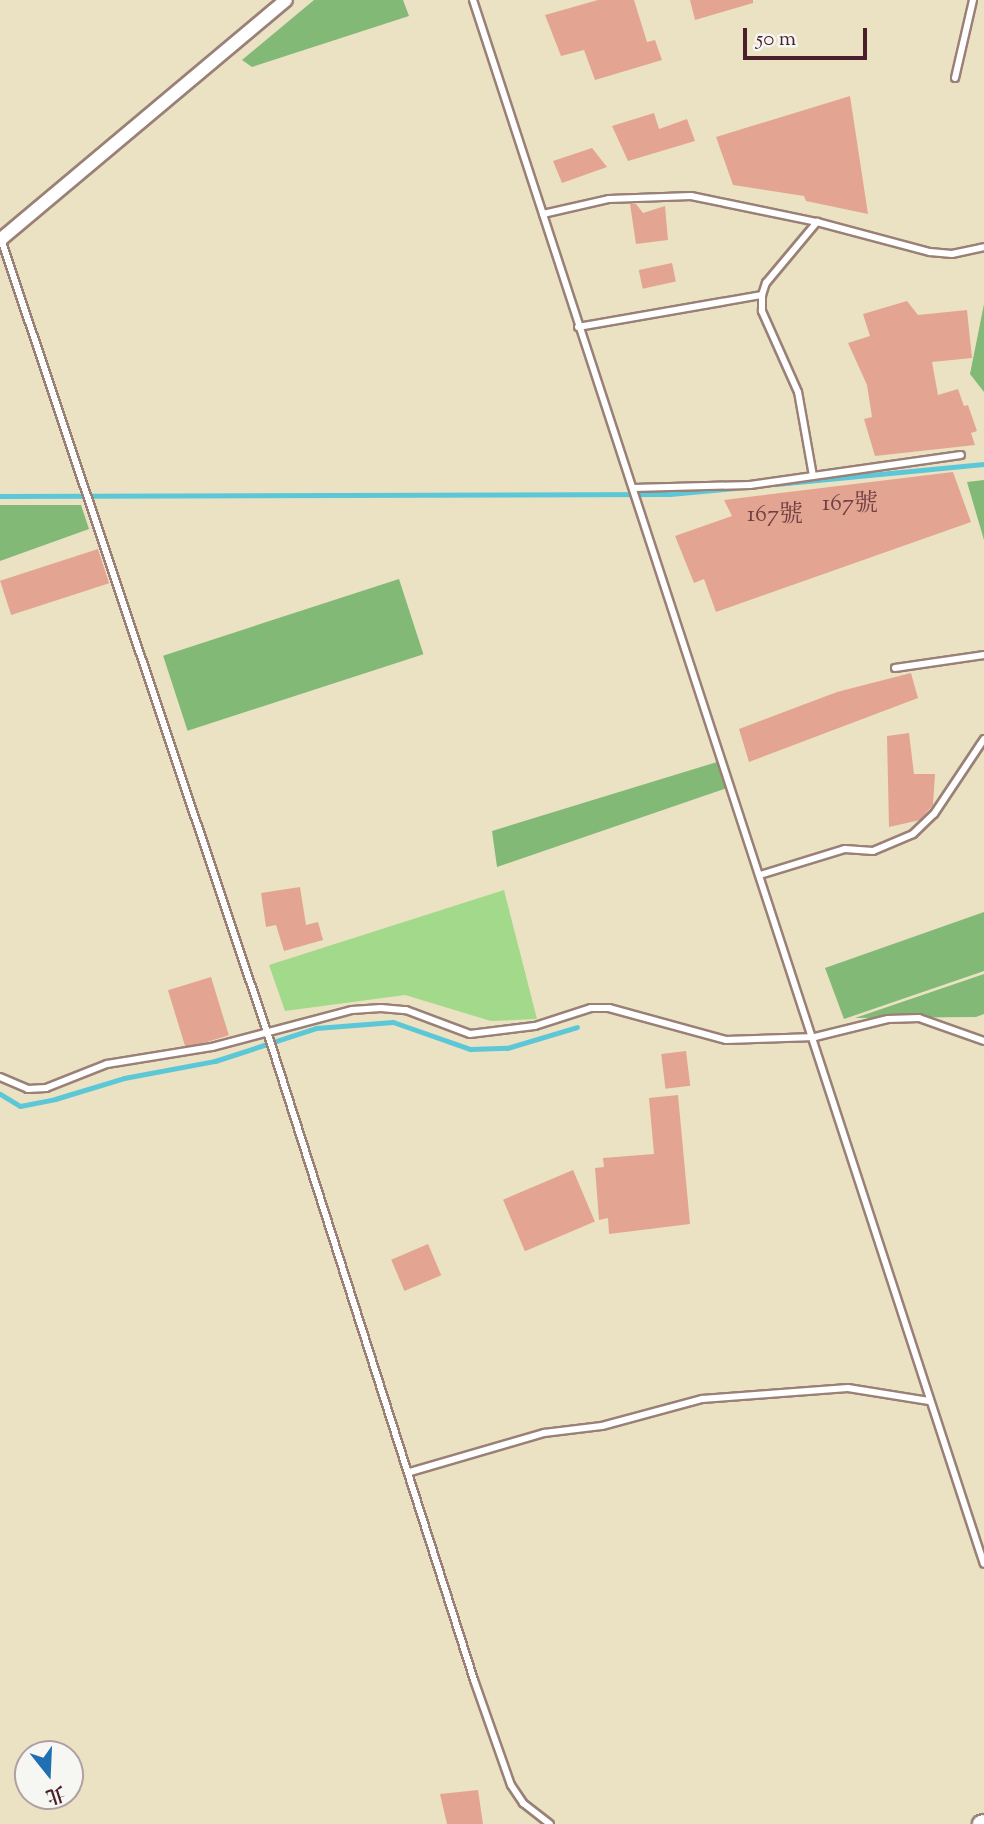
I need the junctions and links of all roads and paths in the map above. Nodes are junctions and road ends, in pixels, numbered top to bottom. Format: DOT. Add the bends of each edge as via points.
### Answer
graph roads {
  1 [pos="286,0"];
  2 [pos="473,0"];
  3 [pos="974,0"];
  4 [pos="955,78"];
  5 [pos="543,214"];
  6 [pos="817,222"];
  7 [pos="0,238"];
  8 [pos="984,247"];
  9 [pos="762,295"];
  10 [pos="578,327"];
  11 [pos="961,455"];
  12 [pos="813,476"];
  13 [pos="633,488"];
  14 [pos="984,655"];
  15 [pos="895,668"];
  16 [pos="984,739"];
  17 [pos="760,876"];
  18 [pos="267,1031"];
  19 [pos="815,1037"];
  20 [pos="984,1041"];
  21 [pos="0,1077"];
  22 [pos="929,1401"];
  23 [pos="410,1472"];
  24 [pos="984,1564"];
  25 [pos="550,1824"];
  1 -- 7 [label="street"];
  2 -- 5 [label="lane"];
  3 -- 4 [label="lane"];
  5 -- 6 [label="lane" via="609,199 691,196"];
  5 -- 10 [label="lane"];
  6 -- 8 [label="lane" via="930,252 952,254"];
  6 -- 9 [label="lane" via="766,283"];
  7 -- 18 [label="lane"];
  9 -- 10 [label="lane"];
  9 -- 12 [label="lane" via="766,321 799,392"];
  10 -- 13 [label="lane"];
  11 -- 12 [label="lane"];
  12 -- 13 [label="lane" via="750,485"];
  13 -- 17 [label="lane"];
  14 -- 15 [label="lane"];
  16 -- 17 [label="lane" via="934,814 913,834 873,852 845,849"];
  17 -- 19 [label="lane"];
  18 -- 19 [label="lane" via="352,1010 381,1008 419,1013 470,1034 501,1032 609,1007 726,1040"];
  18 -- 21 [label="lane" via="212,1047 107,1064 46,1088 28,1089"];
  18 -- 23 [label="lane"];
  19 -- 20 [label="lane" via="888,1019 919,1018"];
  19 -- 22 [label="lane"];
  22 -- 23 [label="lane" via="848,1388 702,1399 602,1426 544,1433"];
  22 -- 24 [label="lane"];
  23 -- 25 [label="lane" via="511,1785 523,1803"];
}
